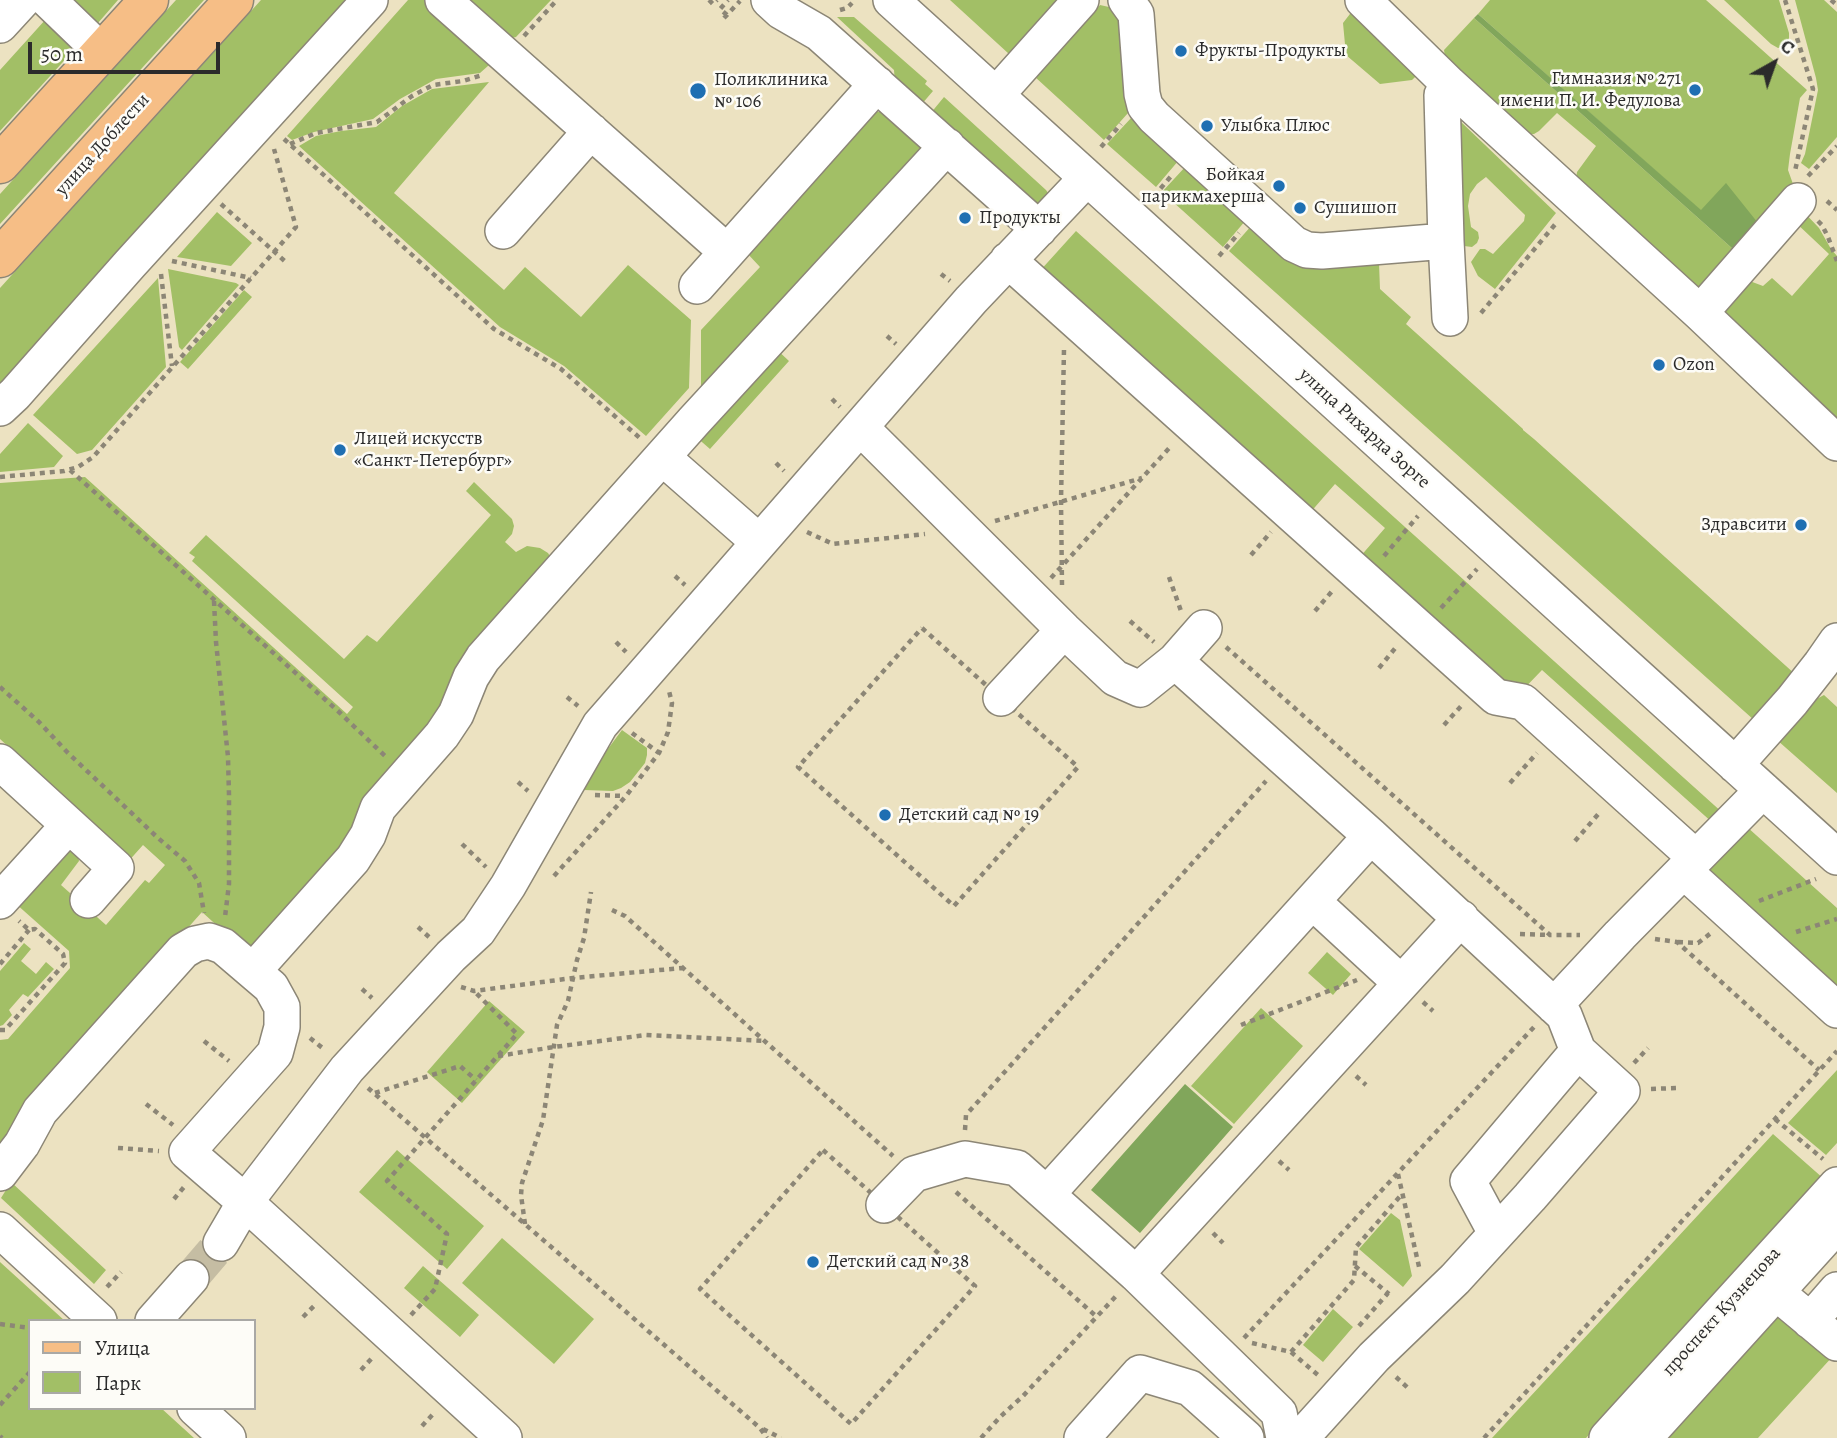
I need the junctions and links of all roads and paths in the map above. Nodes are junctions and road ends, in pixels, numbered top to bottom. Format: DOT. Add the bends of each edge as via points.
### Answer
graph roads {
  1 [pos="23,0"];
  2 [pos="48,0"];
  3 [pos="149,0"];
  4 [pos="234,0"];
  5 [pos="370,0"];
  6 [pos="443,0"];
  7 [pos="709,0"];
  8 [pos="717,0"];
  9 [pos="728,0"];
  10 [pos="769,0"];
  11 [pos="891,0"];
  12 [pos="1081,0"];
  13 [pos="1126,0"];
  14 [pos="1363,0"];
  15 [pos="1785,0"];
  16 [pos="1832,0"];
  17 [pos="556,1"];
  18 [pos="1837,5"];
  19 [pos="735,6"];
  20 [pos="0,25"];
  21 [pos="102,52"];
  22 [pos="506,56"];
  23 [pos="877,84"];
  24 [pos="1449,85"];
  25 [pos="996,95"];
  26 [pos="591,131"];
  27 [pos="278,134"];
  28 [pos="272,141"];
  29 [pos="289,144"];
  30 [pos="947,146"];
  31 [pos="1837,146"];
  32 [pos="0,164"];
  33 [pos="1087,178"];
  34 [pos="1158,191"];
  35 [pos="1154,196"];
  36 [pos="1809,198"];
  37 [pos="218,201"];
  38 [pos="1837,210"];
  39 [pos="1565,212"];
  40 [pos="1039,229"];
  41 [pos="503,231"];
  42 [pos="1446,241"];
  43 [pos="1227,248"];
  44 [pos="274,251"];
  45 [pos="727,252"];
  46 [pos="1836,252"];
  47 [pos="1219,256"];
  48 [pos="0,258"];
  49 [pos="165,260"];
  50 [pos="1008,260"];
  51 [pos="1837,261"];
  52 [pos="288,264"];
  53 [pos="160,265"];
  54 [pos="251,278"];
  55 [pos="697,286"];
  56 [pos="1065,310"];
  57 [pos="1700,313"];
  58 [pos="1463,318"];
  59 [pos="172,367"];
  60 [pos="0,408"];
  61 [pos="1192,424"];
  62 [pos="861,428"];
  63 [pos="1837,443"];
  64 [pos="662,457"];
  65 [pos="70,469"];
  66 [pos="0,477"];
  67 [pos="1418,516"];
  68 [pos="759,542"];
  69 [pos="1061,567"];
  70 [pos="1476,569"];
  71 [pos="1365,578"];
  72 [pos="1032,599"];
  73 [pos="214,600"];
  74 [pos="1204,628"];
  75 [pos="1422,629"];
  76 [pos="1064,630"];
  77 [pos="1837,641"];
  78 [pos="661,656"];
  79 [pos="1175,661"];
  80 [pos="0,687"];
  81 [pos="1001,698"];
  82 [pos="1556,732"];
  83 [pos="1286,760"];
  84 [pos="0,762"];
  85 [pos="1735,765"];
  86 [pos="406,776"];
  87 [pos="1510,783"];
  88 [pos="1619,789"];
  89 [pos="1763,790"];
  90 [pos="69,825"];
  91 [pos="1371,836"];
  92 [pos="1575,841"];
  93 [pos="1837,857"];
  94 [pos="1690,865"];
  95 [pos="554,876"];
  96 [pos="591,892"];
  97 [pos="88,900"];
  98 [pos="0,901"];
  99 [pos="1312,901"];
  100 [pos="612,911"];
  101 [pos="1461,918"];
  102 [pos="225,919"];
  103 [pos="1837,919"];
  104 [pos="206,923"];
  105 [pos="1620,935"];
  106 [pos="1677,942"];
  107 [pos="1699,943"];
  108 [pos="1769,948"];
  109 [pos="0,964"];
  110 [pos="683,968"];
  111 [pos="253,971"];
  112 [pos="1394,975"];
  113 [pos="573,978"];
  114 [pos="430,979"];
  115 [pos="474,991"];
  116 [pos="1554,1006"];
  117 [pos="1837,1010"];
  118 [pos="282,1013"];
  119 [pos="1203,1022"];
  120 [pos="0,1030"];
  121 [pos="764,1041"];
  122 [pos="554,1047"];
  123 [pos="1578,1051"];
  124 [pos="1837,1051"];
  125 [pos="497,1056"];
  126 [pos="347,1069"];
  127 [pos="1819,1070"];
  128 [pos="476,1080"];
  129 [pos="1531,1106"];
  130 [pos="1775,1119"];
  131 [pos="426,1138"];
  132 [pos="1575,1145"];
  133 [pos="118,1148"];
  134 [pos="187,1152"];
  135 [pos="894,1156"];
  136 [pos="965,1159"];
  137 [pos="930,1169"];
  138 [pos="0,1173"];
  139 [pos="1834,1173"];
  140 [pos="1397,1174"];
  141 [pos="1047,1194"];
  142 [pos="1402,1194"];
  143 [pos="245,1202"];
  144 [pos="884,1205"];
  145 [pos="525,1225"];
  146 [pos="1837,1225"];
  147 [pos="0,1230"];
  148 [pos="1496,1233"];
  149 [pos="221,1242"];
  150 [pos="1355,1265"];
  151 [pos="1136,1274"];
  152 [pos="191,1278"];
  153 [pos="1766,1284"];
  154 [pos="1837,1290"];
  155 [pos="1422,1311"];
  156 [pos="1097,1317"];
  157 [pos="97,1319"];
  158 [pos="155,1319"];
  159 [pos="1810,1321"];
  160 [pos="0,1324"];
  161 [pos="28,1328"];
  162 [pos="392,1336"];
  163 [pos="1837,1343"];
  164 [pos="1291,1352"];
  165 [pos="28,1374"];
  166 [pos="1340,1395"];
  167 [pos="0,1405"];
  168 [pos="197,1410"];
  169 [pos="760,1428"];
  170 [pos="1232,1433"];
  171 [pos="228,1438"];
  172 [pos="504,1438"];
  173 [pos="768,1438"];
  174 [pos="780,1438"];
  175 [pos="981,1438"];
  176 [pos="1082,1438"];
  177 [pos="1286,1438"];
  178 [pos="1484,1438"];
  179 [pos="1606,1438"];
  180 [pos="1644,1438"];
  1 -- 20 [label="street"];
  2 -- 21 [label="street"];
  3 -- 21 [label="main road"];
  4 -- 48 [label="main road, улица Доблести"];
  5 -- 60 [label="street"];
  6 -- 22 [label="street"];
  7 -- 8 [label="path" via="713,4"];
  9 -- 19 [label="path" via="720,9 725,17"];
  10 -- 23 [label="street" via="819,33"];
  11 -- 25 [label="street, улица Рихарда Зорге"];
  12 -- 25 [label="street"];
  13 -- 42 [label="street" via="1136,14 1145,106 1294,244 1322,251"];
  14 -- 24 [label="street"];
  15 -- 31 [label="path" via="1813,89 1795,171 1804,180"];
  16 -- 18 [label="path"];
  17 -- 22 [label="path"];
  21 -- 32 [label="main road"];
  22 -- 26 [label="street"];
  22 -- 29 [label="path" via="478,77 433,85 377,122 316,133"];
  23 -- 30 [label="street"];
  23 -- 45 [label="street"];
  24 -- 42 [label="street" via="1442,95"];
  24 -- 57 [label="street"];
  25 -- 33 [label="street, улица Рихарда Зорге"];
  26 -- 41 [label="street"];
  26 -- 45 [label="street"];
  27 -- 29 [label="path"];
  28 -- 44 [label="path" via="296,226"];
  29 -- 64 [label="path" via="494,329 562,369"];
  30 -- 40 [label="street"];
  30 -- 64 [label="street"];
  33 -- 40 [label="street"];
  33 -- 85 [label="street, улица Рихарда Зорге"];
  34 -- 35 [label="path"];
  36 -- 38 [label="path"];
  36 -- 46 [label="path"];
  36 -- 57 [label="street"];
  37 -- 44 [label="path"];
  39 -- 58 [label="path"];
  40 -- 50 [label="street"];
  42 -- 58 [label="street"];
  43 -- 47 [label="path"];
  44 -- 52 [label="path"];
  44 -- 54 [label="path"];
  45 -- 55 [label="street"];
  46 -- 51 [label="path"];
  49 -- 54 [label="path"];
  50 -- 56 [label="street"];
  50 -- 62 [label="street"];
  53 -- 59 [label="path"];
  54 -- 59 [label="path"];
  56 -- 61 [label="street"];
  56 -- 69 [label="path"];
  57 -- 63 [label="street"];
  59 -- 65 [label="path" via="93,457"];
  61 -- 69 [label="path"];
  61 -- 71 [label="street"];
  62 -- 68 [label="street"];
  62 -- 72 [label="street"];
  64 -- 68 [label="street"];
  64 -- 86 [label="street" via="483,658 456,714"];
  65 -- 66 [label="path"];
  65 -- 73 [label="path"];
  67 -- 71 [label="path"];
  68 -- 78 [label="street"];
  69 -- 72 [label="path"];
  69 -- 76 [label="path"];
  70 -- 75 [label="path"];
  71 -- 75 [label="street"];
  72 -- 76 [label="street"];
  73 -- 86 [label="path"];
  73 -- 102 [label="path" via="228,757"];
  74 -- 79 [label="street"];
  74 -- 105 [label="path" via="1550,935"];
  75 -- 82 [label="street" via="1496,696 1523,702"];
  76 -- 79 [label="street" via="1115,678 1140,689"];
  76 -- 81 [label="street"];
  77 -- 85 [label="street"];
  78 -- 95 [label="path" via="672,703 659,753"];
  78 -- 114 [label="street" via="600,725 478,931"];
  79 -- 83 [label="street"];
  80 -- 104 [label="path" via="185,861 199,883"];
  81 -- 81 [label="path" via="922,628 798,766 954,906 1078,767"];
  82 -- 87 [label="path"];
  82 -- 88 [label="street"];
  83 -- 91 [label="street"];
  83 -- 136 [label="path" via="966,1115"];
  84 -- 90 [label="street"];
  85 -- 89 [label="street, улица Рихарда Зорге"];
  86 -- 111 [label="street" via="378,808 353,859"];
  88 -- 92 [label="path"];
  88 -- 94 [label="street"];
  89 -- 93 [label="street, улица Рихарда Зорге"];
  89 -- 94 [label="street"];
  90 -- 97 [label="street" via="116,867"];
  90 -- 98 [label="street"];
  91 -- 99 [label="street"];
  91 -- 101 [label="street"];
  94 -- 105 [label="street"];
  94 -- 108 [label="street"];
  96 -- 113 [label="path"];
  99 -- 112 [label="street"];
  99 -- 119 [label="street"];
  100 -- 110 [label="path" via="625,916"];
  101 -- 112 [label="street"];
  101 -- 116 [label="street"];
  103 -- 108 [label="path" via="1778,939"];
  105 -- 106 [label="path"];
  105 -- 116 [label="street"];
  106 -- 107 [label="path"];
  106 -- 127 [label="path"];
  108 -- 117 [label="street"];
  109 -- 120 [label="path" via="29,930 35,929 63,954 65,963 5,1030"];
  110 -- 113 [label="path"];
  110 -- 121 [label="path"];
  111 -- 118 [label="street" via="271,987"];
  111 -- 138 [label="street" via="223,946 209,941 183,951 40,1111"];
  112 -- 119 [label="path" via="1231,1028"];
  112 -- 151 [label="street"];
  113 -- 115 [label="path"];
  113 -- 122 [label="path"];
  114 -- 115 [label="path"];
  114 -- 126 [label="street"];
  115 -- 125 [label="path" via="517,1034"];
  116 -- 123 [label="street" via="1564,1015"];
  116 -- 140 [label="path"];
  118 -- 126 [label="path"];
  118 -- 134 [label="street" via="275,1053"];
  119 -- 141 [label="street"];
  121 -- 122 [label="path" via="646,1035"];
  121 -- 135 [label="path"];
  122 -- 125 [label="path"];
  122 -- 145 [label="path" via="543,1120 522,1183"];
  123 -- 129 [label="street"];
  123 -- 132 [label="street" via="1622,1091"];
  124 -- 127 [label="path"];
  125 -- 128 [label="path"];
  126 -- 143 [label="street"];
  127 -- 130 [label="path"];
  128 -- 131 [label="path"];
  128 -- 131 [label="path" via="460,1066 374,1094"];
  129 -- 132 [label="street"];
  129 -- 148 [label="street" via="1468,1181"];
  130 -- 139 [label="path"];
  130 -- 178 [label="path"];
  131 -- 145 [label="path"];
  131 -- 162 [label="path" via="387,1181 447,1234 435,1289"];
  132 -- 148 [label="street"];
  133 -- 134 [label="path"];
  134 -- 143 [label="street"];
  136 -- 137 [label="street"];
  136 -- 141 [label="street" via="1017,1168"];
  137 -- 144 [label="street" via="914,1174"];
  137 -- 156 [label="path"];
  139 -- 153 [label="street, проспект Кузнецова"];
  140 -- 142 [label="path"];
  140 -- 164 [label="path" via="1241,1341"];
  141 -- 151 [label="street"];
  142 -- 150 [label="path" via="1356,1247"];
  142 -- 155 [label="path"];
  143 -- 149 [label="street"];
  143 -- 162 [label="street"];
  144 -- 144 [label="path" via="823,1150 700,1289 851,1424 975,1286"];
  145 -- 169 [label="path"];
  146 -- 153 [label="street, проспект Кузнецова"];
  147 -- 157 [label="street"];
  148 -- 155 [label="street"];
  150 -- 155 [label="path"];
  150 -- 164 [label="path" via="1354,1280"];
  151 -- 156 [label="path"];
  151 -- 177 [label="street" via="1279,1413"];
  152 -- 158 [label="street"];
  153 -- 159 [label="street"];
  153 -- 179 [label="street, проспект Кузнецова"];
  153 -- 180 [label="street, проспект Кузнецова"];
  154 -- 159 [label="street"];
  155 -- 166 [label="street"];
  156 -- 175 [label="path"];
  159 -- 163 [label="street"];
  160 -- 161 [label="path"];
  162 -- 172 [label="street"];
  164 -- 166 [label="path"];
  165 -- 167 [label="path"];
  166 -- 177 [label="street" via="1308,1430"];
  168 -- 171 [label="street"];
  169 -- 173 [label="path"];
  169 -- 174 [label="path"];
  170 -- 176 [label="street" via="1190,1388 1140,1373"];
}
